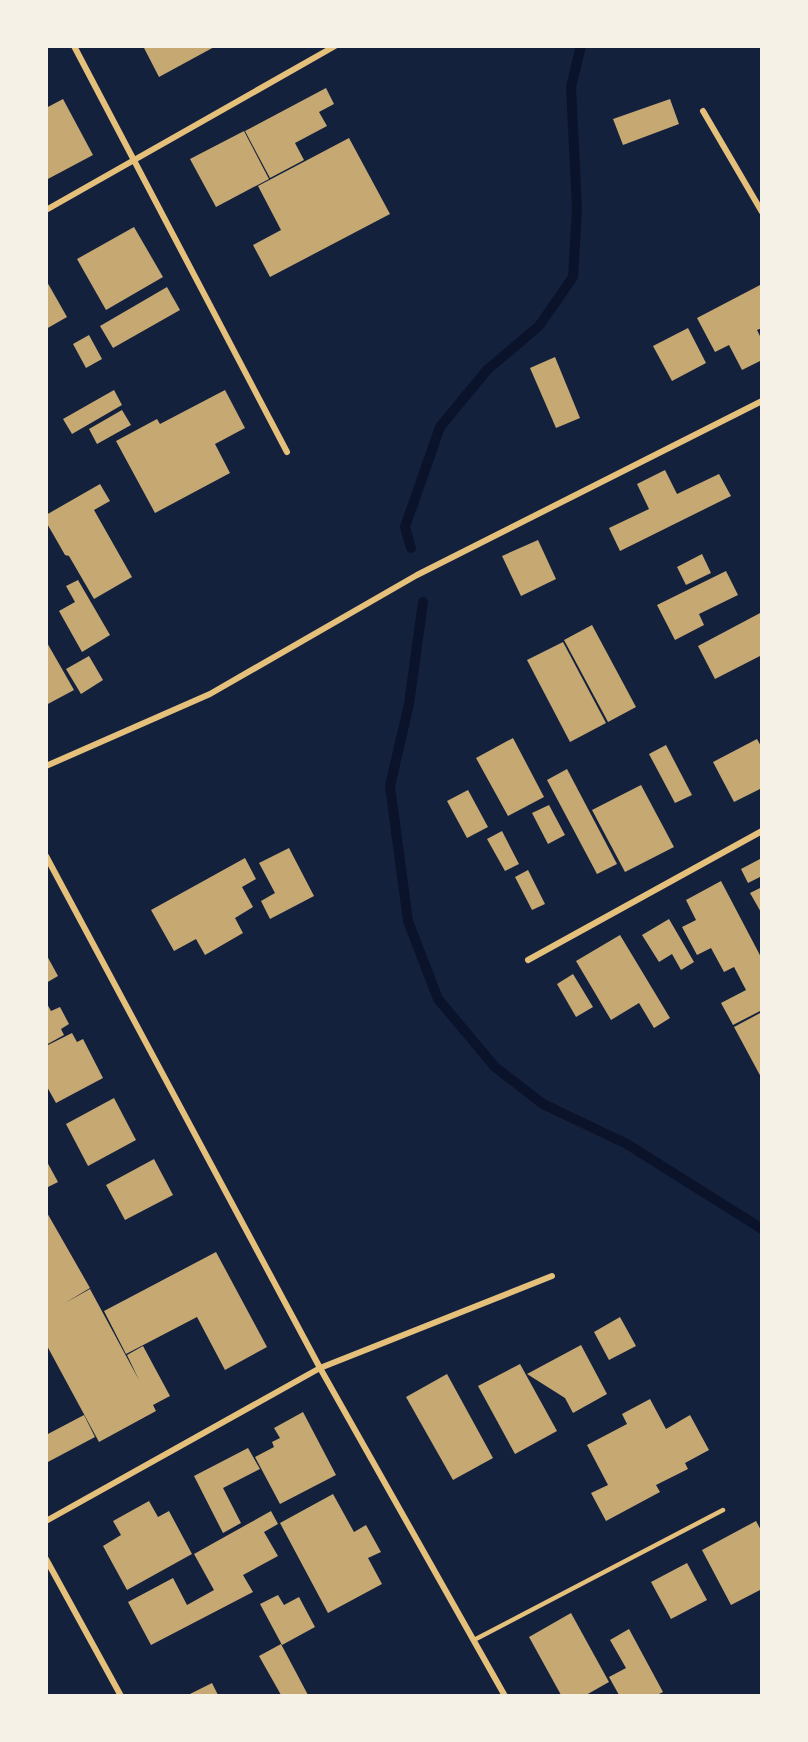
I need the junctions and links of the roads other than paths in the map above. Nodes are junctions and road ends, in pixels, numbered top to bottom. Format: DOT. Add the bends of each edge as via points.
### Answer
graph roads {
  1 [pos="74,46"];
  2 [pos="335,46"];
  3 [pos="703,111"];
  4 [pos="134,160"];
  5 [pos="46,210"];
  6 [pos="762,212"];
  7 [pos="762,401"];
  8 [pos="287,452"];
  9 [pos="46,766"];
  10 [pos="762,831"];
  11 [pos="46,856"];
  12 [pos="528,960"];
  13 [pos="552,1276"];
  14 [pos="320,1368"];
  15 [pos="723,1510"];
  16 [pos="46,1521"];
  17 [pos="46,1559"];
  18 [pos="474,1640"];
  19 [pos="121,1695"];
  20 [pos="505,1695"];
  1 -- 4 [label="street"];
  2 -- 4 [label="street"];
  3 -- 6 [label="street"];
  4 -- 5 [label="street"];
  4 -- 8 [label="street"];
  7 -- 9 [label="street" via="417,575 210,694"];
  10 -- 12 [label="street"];
  11 -- 14 [label="street"];
  13 -- 14 [label="street"];
  14 -- 16 [label="street"];
  14 -- 18 [label="street"];
  15 -- 18 [label="lane"];
  17 -- 19 [label="street"];
  18 -- 20 [label="street"];
}
